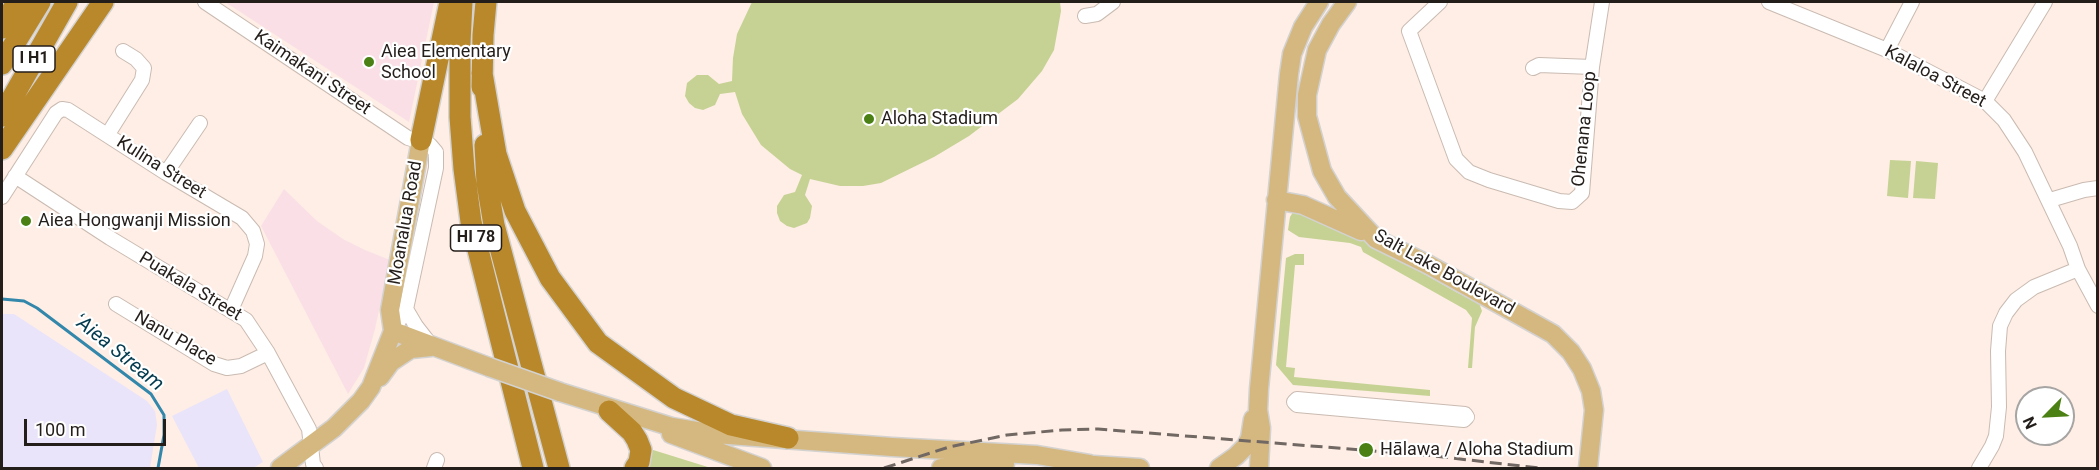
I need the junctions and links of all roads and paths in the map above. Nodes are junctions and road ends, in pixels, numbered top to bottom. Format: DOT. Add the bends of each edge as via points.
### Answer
graph roads {
  1 [pos="16,2"];
  2 [pos="40,2"];
  3 [pos="67,2"];
  4 [pos="103,2"];
  5 [pos="205,2"];
  6 [pos="450,2"];
  7 [pos="462,2"];
  8 [pos="486,2"];
  9 [pos="1113,2"];
  10 [pos="1319,2"];
  11 [pos="1347,2"];
  12 [pos="1440,2"];
  13 [pos="1602,2"];
  14 [pos="1769,2"];
  15 [pos="1912,2"];
  16 [pos="2045,2"];
  17 [pos="1085,16"];
  18 [pos="2,28"];
  19 [pos="1887,50"];
  20 [pos="123,51"];
  21 [pos="2,64"];
  22 [pos="1592,67"];
  23 [pos="1533,68"];
  24 [pos="482,73"];
  25 [pos="1985,101"];
  26 [pos="2,116"];
  27 [pos="200,123"];
  28 [pos="108,134"];
  29 [pos="420,140"];
  30 [pos="2,149"];
  31 [pos="166,173"];
  32 [pos="15,176"];
  33 [pos="2097,188"];
  34 [pos="2,197"];
  35 [pos="1276,200"];
  36 [pos="2050,201"];
  37 [pos="1377,239"];
  38 [pos="2078,269"];
  39 [pos="116,304"];
  40 [pos="2097,306"];
  41 [pos="406,309"];
  42 [pos="231,310"];
  43 [pos="393,332"];
  44 [pos="433,347"];
  45 [pos="268,353"];
  46 [pos="371,387"];
  47 [pos="550,395"];
  48 [pos="1258,406"];
  49 [pos="609,411"];
  50 [pos="1464,420"];
  51 [pos="788,438"];
  52 [pos="312,446"];
  53 [pos="1090,464"];
  54 [pos="1589,467"];
  55 [pos="280,468"];
  56 [pos="316,468"];
  57 [pos="533,468"];
  58 [pos="559,468"];
  59 [pos="574,468"];
  60 [pos="634,468"];
  61 [pos="762,468"];
  62 [pos="941,468"];
  63 [pos="1140,468"];
  64 [pos="1219,468"];
  65 [pos="1259,468"];
  66 [pos="1979,468"];
  1 -- 18 [label="highway"];
  2 -- 21 [label="highway, I H1"];
  3 -- 26 [label="highway, I H1"];
  4 -- 30 [label="highway"];
  5 -- 29 [label="street, Kaimakani Street" via="408,138"];
  6 -- 29 [label="highway"];
  7 -- 57 [label="highway, HI 78" via="460,117 471,222"];
  8 -- 24 [label="highway, HI 78"];
  9 -- 17 [label="street" via="1097,14"];
  10 -- 35 [label="main road" via="1292,54"];
  11 -- 37 [label="main road, Salt Lake Boulevard" via="1317,50 1307,95 1307,116 1322,171 1336,197"];
  12 -- 22 [label="street, Ohenana Loop" via="1409,30 1456,159 1469,172 1572,202 1582,193"];
  13 -- 22 [label="street, Ohenana Loop"];
  14 -- 19 [label="street, Kalaloa Street"];
  15 -- 19 [label="street"];
  16 -- 25 [label="street"];
  19 -- 25 [label="street, Kalaloa Street"];
  20 -- 28 [label="street" via="144,68 142,80"];
  22 -- 23 [label="street"];
  24 -- 47 [label="highway, HI 78" via="487,183 494,225"];
  24 -- 51 [label="highway" via="496,154 515,211 550,278 598,343 674,398 731,424"];
  25 -- 36 [label="street, Kalaloa Street" via="2015,134"];
  27 -- 31 [label="street"];
  28 -- 31 [label="street, Kulina Street"];
  28 -- 32 [label="street, Kulina Street" via="62,109"];
  29 -- 41 [label="street, Moanalua Road" via="432,147 438,158"];
  29 -- 43 [label="main road, Moanalua Road" via="390,310"];
  31 -- 42 [label="street, Kulina Street" via="242,218 253,231 255,256"];
  32 -- 34 [label="street"];
  32 -- 42 [label="street, Puakala Street"];
  33 -- 36 [label="street"];
  35 -- 37 [label="main road" via="1319,210"];
  35 -- 48 [label="main road"];
  36 -- 38 [label="street, Kalaloa Street"];
  37 -- 54 [label="main road, Salt Lake Boulevard" via="1553,334 1571,352 1591,391 1594,410"];
  38 -- 40 [label="street, Kalaloa Street"];
  38 -- 66 [label="street" via="2034,287 2006,313 2000,326 1996,436"];
  39 -- 45 [label="street, Nanu Place" via="214,364 227,368 242,366"];
  41 -- 43 [label="street, Moanalua Road"];
  41 -- 44 [label="street"];
  42 -- 45 [label="street, Puakala Street" via="246,320"];
  43 -- 44 [label="main road"];
  43 -- 46 [label="main road, Moanalua Road"];
  44 -- 46 [label="main road" via="411,349 400,355"];
  44 -- 47 [label="main road, bridge" via="489,366"];
  45 -- 52 [label="street, Puakala Street" via="309,429"];
  46 -- 52 [label="main road, Moanalua Road"];
  47 -- 49 [label="main road"];
  47 -- 51 [label="main road" via="672,427 748,438"];
  47 -- 58 [label="highway, HI 78"];
  47 -- 59 [label="highway"];
  48 -- 64 [label="main road" via="1246,446"];
  48 -- 65 [label="main road"];
  49 -- 60 [label="highway" via="637,440 641,450"];
  49 -- 61 [label="main road"];
  50 -- 50 [label="street" via="1466,414 1297,399 1294,402"];
  51 -- 53 [label="main road" via="1037,455"];
  52 -- 55 [label="main road, Moanalua Road"];
  52 -- 56 [label="street, Puakala Street"];
  53 -- 62 [label="main road"];
  53 -- 63 [label="main road"];
}
